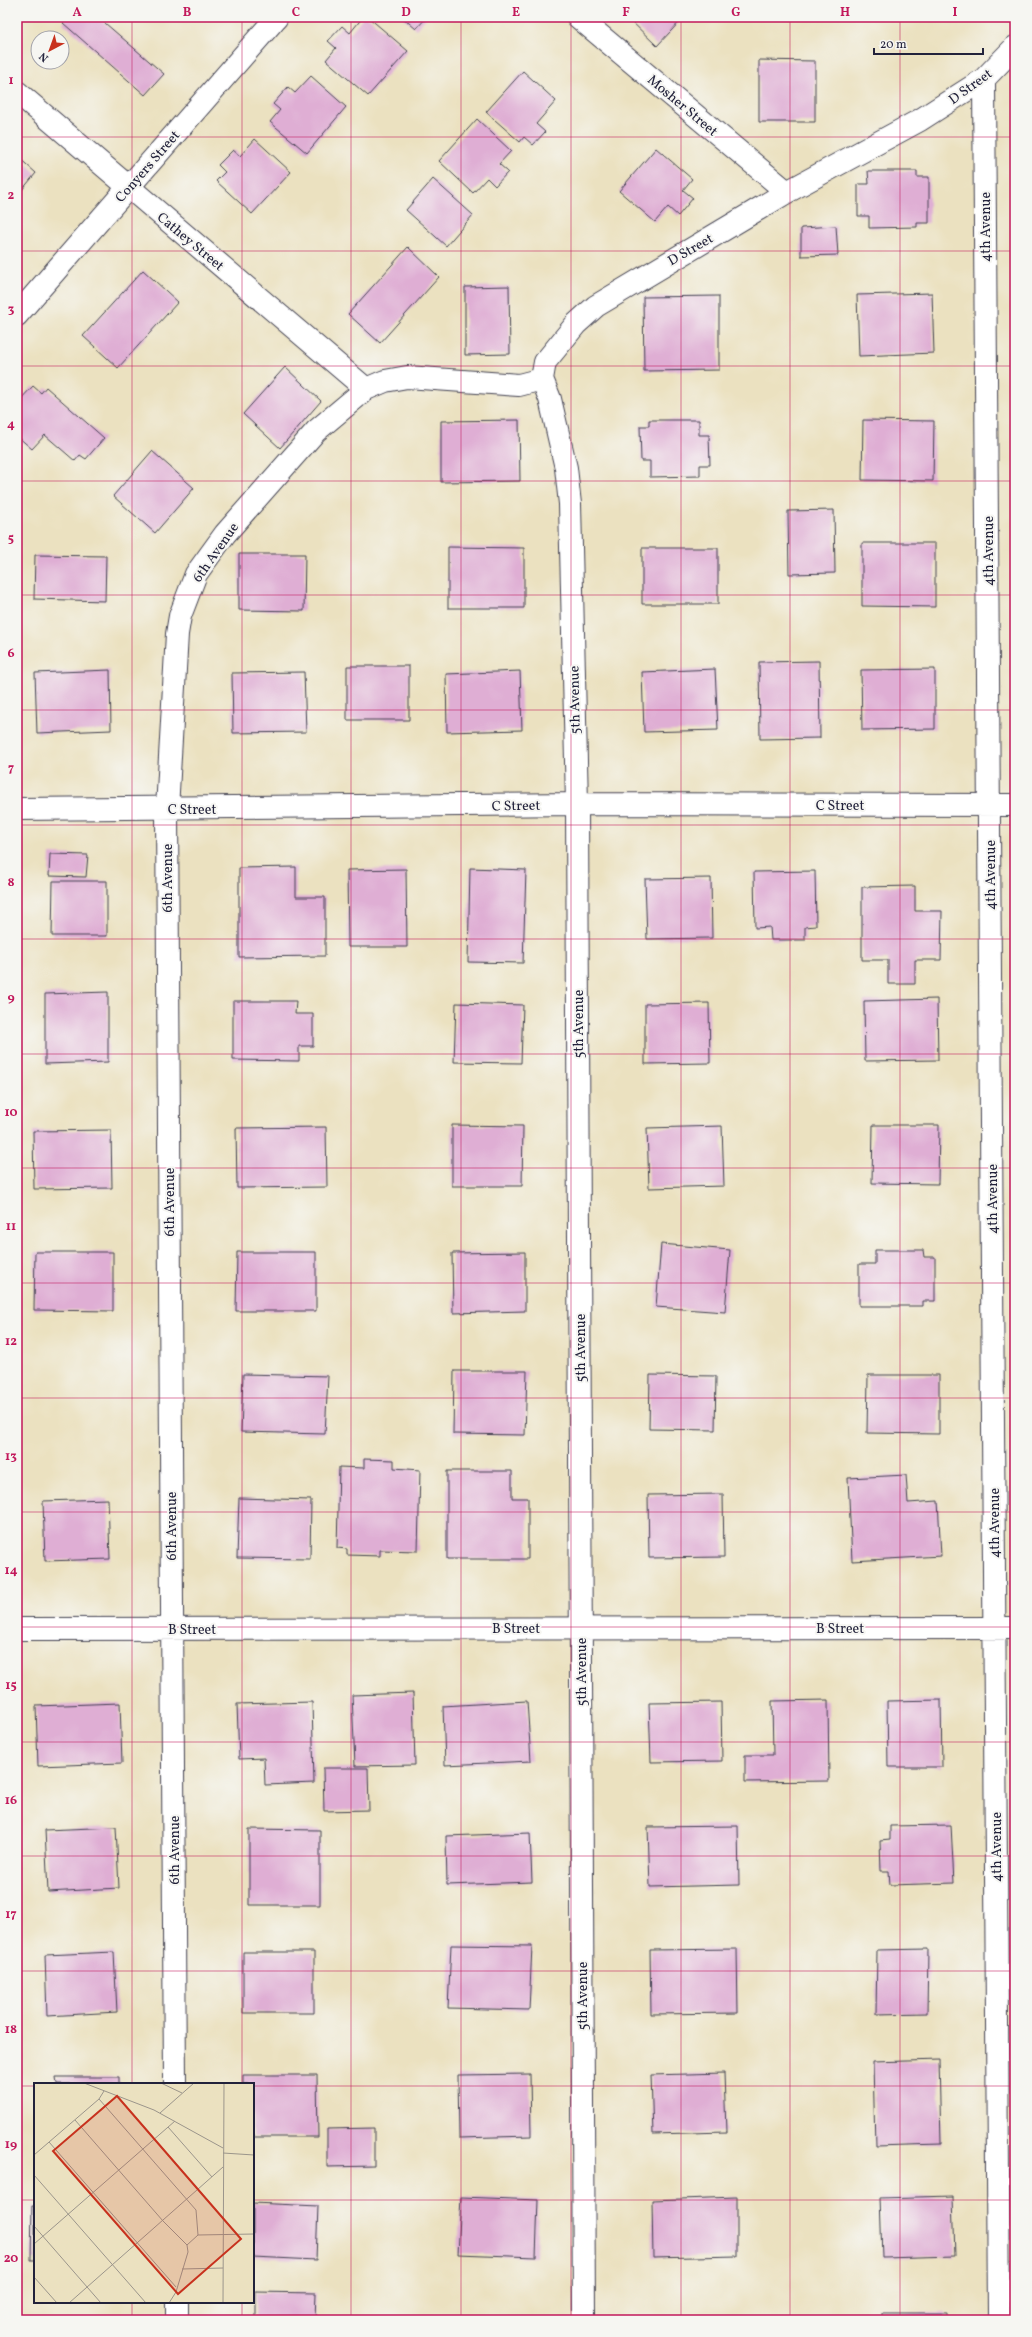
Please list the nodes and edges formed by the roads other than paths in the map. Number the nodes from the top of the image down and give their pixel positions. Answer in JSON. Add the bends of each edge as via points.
{"nodes":[{"id":1,"x":277,"y":17,"type":"edge"},
{"id":2,"x":578,"y":17,"type":"edge"},
{"id":3,"x":1015,"y":47,"type":"edge"},
{"id":4,"x":984,"y":79,"type":"junction"},
{"id":5,"x":17,"y":92,"type":"edge"},
{"id":6,"x":128,"y":188,"type":"junction"},
{"id":7,"x":787,"y":192,"type":"junction"},
{"id":8,"x":17,"y":314,"type":"edge"},
{"id":9,"x":542,"y":379,"type":"junction"},
{"id":10,"x":366,"y":389,"type":"junction"},
{"id":11,"x":577,"y":804,"type":"junction"},
{"id":12,"x":989,"y":805,"type":"junction"},
{"id":13,"x":1015,"y":805,"type":"edge"},
{"id":14,"x":17,"y":808,"type":"edge"},
{"id":15,"x":167,"y":809,"type":"junction"},
{"id":16,"x":581,"y":1628,"type":"junction"},
{"id":17,"x":1005,"y":1628,"type":"edge"},
{"id":18,"x":172,"y":1629,"type":"junction"},
{"id":19,"x":17,"y":1630,"type":"edge"},
{"id":20,"x":175,"y":2083,"type":"edge"},
{"id":21,"x":177,"y":2303,"type":"edge"},
{"id":22,"x":177,"y":2320,"type":"edge"},
{"id":23,"x":584,"y":2320,"type":"edge"},
{"id":24,"x":999,"y":2320,"type":"edge"}],
"edges":[{"from":1,"to":6,"type":"street","name":"Conyers Street"},
{"from":2,"to":7,"type":"street","name":"Mosher Street"},
{"from":3,"to":4,"type":"street","name":"D Street"},
{"from":4,"to":7,"type":"street","name":"D Street","via":[[920,120]]},
{"from":4,"to":12,"type":"street","name":"4th Avenue"},
{"from":5,"to":6,"type":"street","name":"Cathey Street"},
{"from":6,"to":8,"type":"street","name":"Conyers Street"},
{"from":6,"to":10,"type":"street","name":"Cathey Street"},
{"from":7,"to":9,"type":"street","name":"D Street","via":[[596,306],[576,324],[545,362]]},
{"from":9,"to":10,"type":"street","via":[[519,385],[406,377],[385,381]]},
{"from":9,"to":11,"type":"street","name":"5th Avenue","via":[[550,399],[566,468],[570,504]]},
{"from":10,"to":15,"type":"street","name":"6th Avenue","via":[[316,432],[225,534],[196,574],[180,616],[177,634]]},
{"from":11,"to":12,"type":"street","name":"C Street"},
{"from":11,"to":15,"type":"street","name":"C Street"},
{"from":11,"to":16,"type":"street","name":"5th Avenue"},
{"from":12,"to":13,"type":"street","name":"C Street"},
{"from":12,"to":17,"type":"street","name":"4th Avenue"},
{"from":14,"to":15,"type":"street","name":"C Street"},
{"from":15,"to":18,"type":"street","name":"6th Avenue"},
{"from":16,"to":17,"type":"street","name":"B Street"},
{"from":16,"to":18,"type":"street","name":"B Street"},
{"from":16,"to":23,"type":"street","name":"5th Avenue"},
{"from":17,"to":24,"type":"street","name":"4th Avenue"},
{"from":18,"to":19,"type":"street","name":"B Street"},
{"from":18,"to":20,"type":"street","name":"6th Avenue"},
{"from":21,"to":22,"type":"street"}]}
